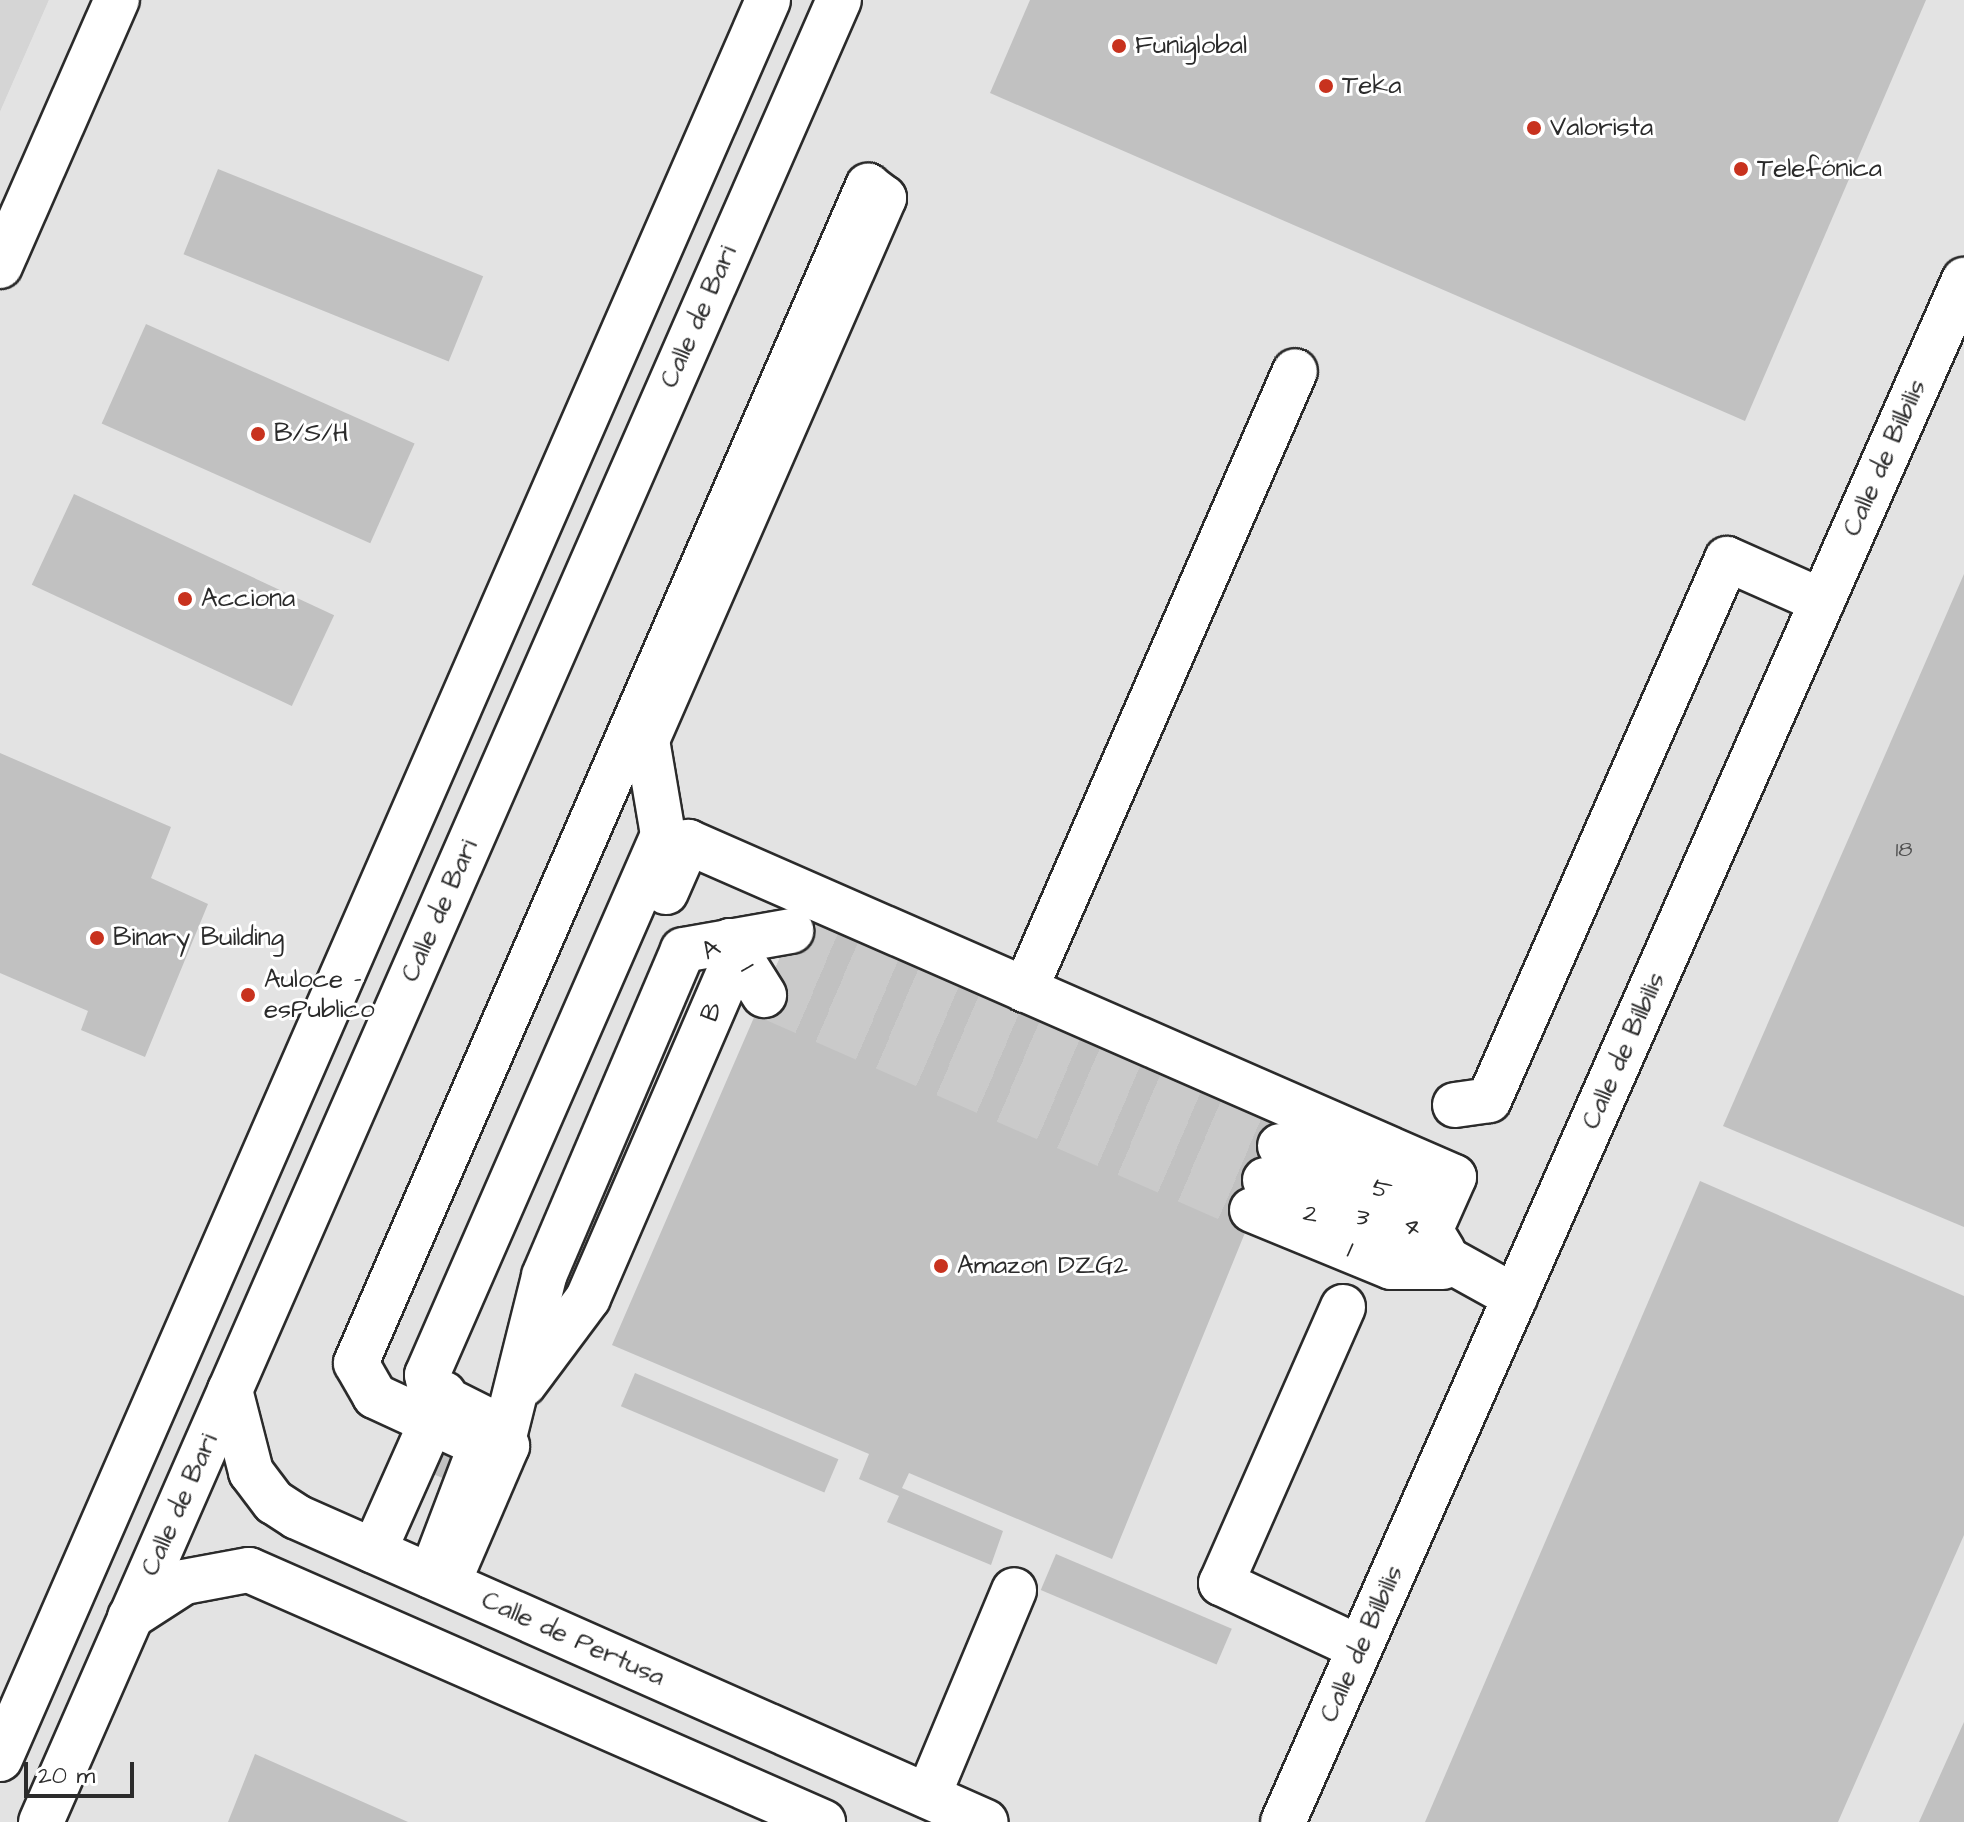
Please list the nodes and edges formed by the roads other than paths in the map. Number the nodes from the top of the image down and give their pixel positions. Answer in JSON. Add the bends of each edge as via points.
{"nodes":[{"id":1,"x":117,"y":0,"type":"edge"},
{"id":2,"x":768,"y":0,"type":"edge"},
{"id":3,"x":839,"y":0,"type":"edge"},
{"id":4,"x":0,"y":266,"type":"edge"},
{"id":5,"x":1964,"y":280,"type":"edge"},
{"id":6,"x":1305,"y":376,"type":"dead end"},
{"id":7,"x":1819,"y":608,"type":"junction"},
{"id":8,"x":730,"y":941,"type":"junction"},
{"id":9,"x":1034,"y":994,"type":"junction"},
{"id":10,"x":1455,"y":1105,"type":"dead end"},
{"id":11,"x":1266,"y":1179,"type":"joint"},
{"id":12,"x":1428,"y":1251,"type":"junction"},
{"id":13,"x":1515,"y":1297,"type":"junction"},
{"id":14,"x":1343,"y":1307,"type":"dead end"},
{"id":15,"x":230,"y":1390,"type":"junction"},
{"id":16,"x":429,"y":1410,"type":"junction"},
{"id":17,"x":498,"y":1428,"type":"junction"},
{"id":18,"x":365,"y":1547,"type":"junction"},
{"id":19,"x":439,"y":1580,"type":"junction"},
{"id":20,"x":1004,"y":1586,"type":"dead end"},
{"id":21,"x":130,"y":1617,"type":"junction"},
{"id":22,"x":1360,"y":1648,"type":"junction"},
{"id":23,"x":0,"y":1759,"type":"edge"},
{"id":24,"x":917,"y":1791,"type":"junction"},
{"id":25,"x":41,"y":1822,"type":"edge"},
{"id":26,"x":823,"y":1822,"type":"edge"},
{"id":27,"x":986,"y":1822,"type":"edge"},
{"id":28,"x":1283,"y":1822,"type":"edge"}],
"edges":[{"from":1,"to":4,"type":"street"},
{"from":2,"to":23,"type":"street"},
{"from":3,"to":15,"type":"street","name":"Calle de Bari"},
{"from":5,"to":7,"type":"street","name":"Calle de Bílbilis"},
{"from":6,"to":9,"type":"street"},
{"from":7,"to":10,"type":"street","via":[[1735,573],[1489,1100]]},
{"from":7,"to":13,"type":"street","name":"Calle de Bílbilis"},
{"from":8,"to":8,"type":"street","name":"1","via":[[777,963]]},
{"from":8,"to":17,"type":"street","name":"A","via":[[683,950],[544,1276]]},
{"from":9,"to":12,"type":"street","via":[[1454,1177]]},
{"from":9,"to":16,"type":"street","via":[[688,842]]},
{"from":11,"to":12,"type":"street","name":"1","via":[[1391,1267]]},
{"from":11,"to":12,"type":"street","name":"5","via":[[1415,1205]]},
{"from":12,"to":13,"type":"street"},
{"from":13,"to":22,"type":"street","name":"Calle de Bílbilis"},
{"from":14,"to":22,"type":"street","via":[[1221,1583]]},
{"from":15,"to":18,"type":"street","name":"Calle de Pertusa","via":[[251,1472],[274,1502]]},
{"from":15,"to":21,"type":"street","name":"Calle de Bari"},
{"from":16,"to":16,"type":"street","via":[[427,1375],[663,835],[647,740],[886,194],[868,186],[356,1363],[375,1396]]},
{"from":16,"to":17,"type":"street"},
{"from":16,"to":18,"type":"street"},
{"from":17,"to":19,"type":"street","via":[[503,1460]]},
{"from":18,"to":19,"type":"street","name":"Calle de Pertusa"},
{"from":19,"to":24,"type":"street","name":"Calle de Pertusa"},
{"from":20,"to":24,"type":"street"},
{"from":21,"to":25,"type":"street","name":"Calle de Bari"},
{"from":21,"to":26,"type":"street","via":[[184,1582],[249,1570]]},
{"from":22,"to":28,"type":"street","name":"Calle de Bílbilis"},
{"from":24,"to":27,"type":"street","name":"Calle de Pertusa"}]}
